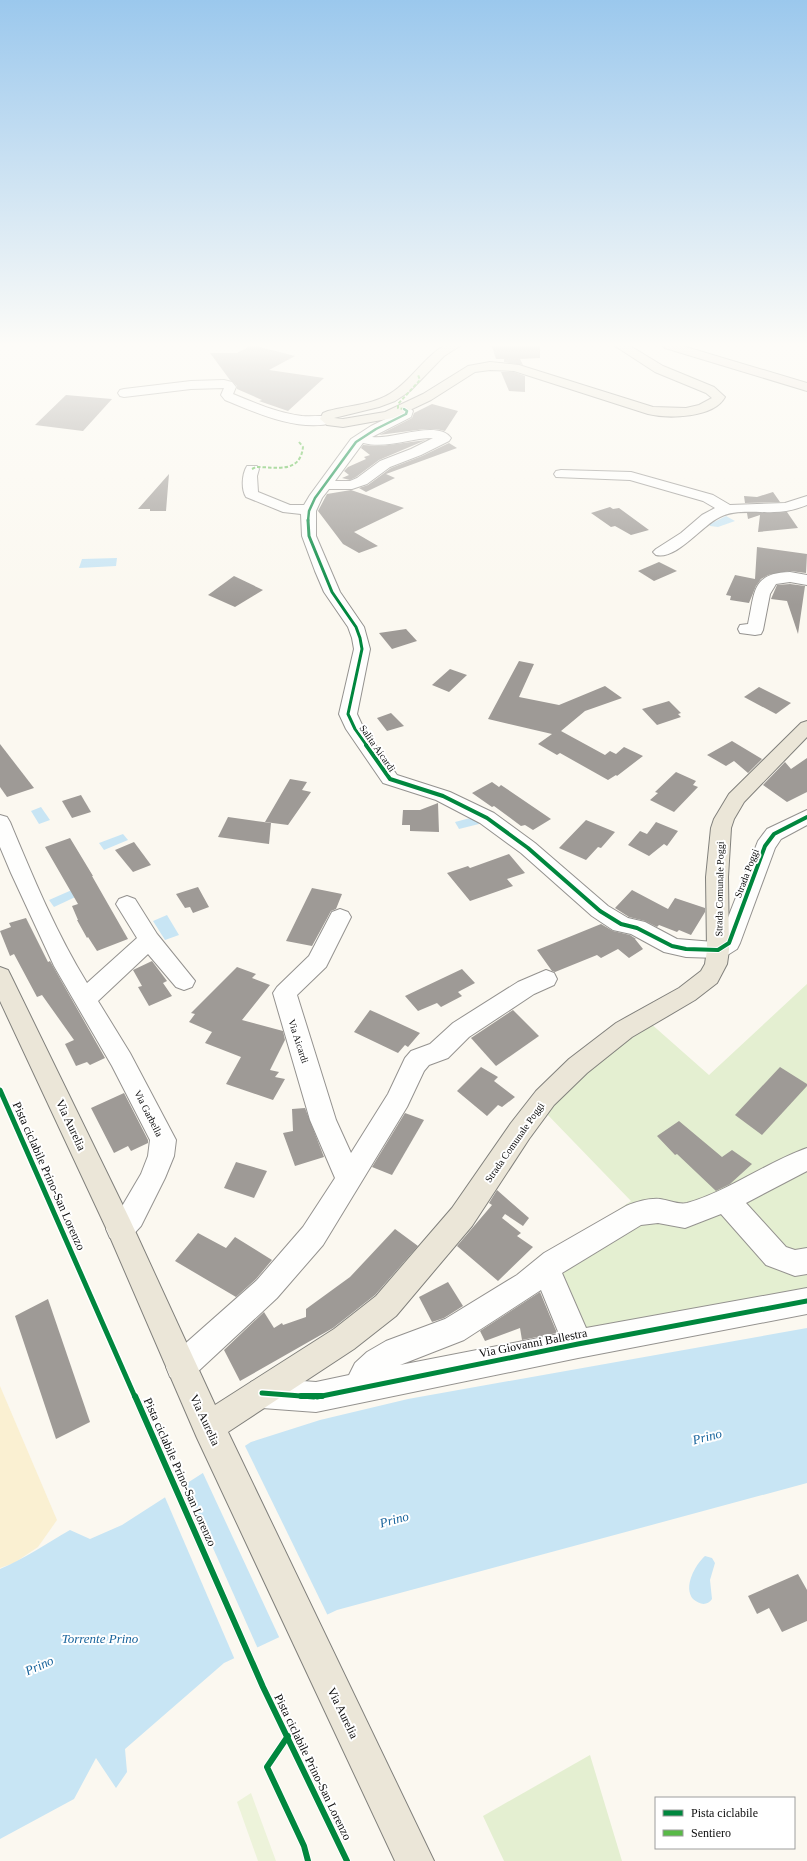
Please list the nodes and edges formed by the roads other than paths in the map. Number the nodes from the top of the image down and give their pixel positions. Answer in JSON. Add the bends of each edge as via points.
{"nodes":[{"id":1,"x":374,"y":431,"type":"edge"},
{"id":2,"x":424,"y":431,"type":"edge"},
{"id":3,"x":437,"y":431,"type":"edge"},
{"id":4,"x":361,"y":438,"type":"junction"},
{"id":5,"x":252,"y":469,"type":"dead end"},
{"id":6,"x":561,"y":474,"type":"dead end"},
{"id":7,"x":326,"y":485,"type":"junction"},
{"id":8,"x":807,"y":500,"type":"edge"},
{"id":9,"x":310,"y":510,"type":"junction"},
{"id":10,"x":728,"y":510,"type":"junction"},
{"id":11,"x":661,"y":552,"type":"dead end"},
{"id":12,"x":807,"y":580,"type":"edge"},
{"id":13,"x":746,"y":629,"type":"dead end"},
{"id":14,"x":807,"y":726,"type":"edge"},
{"id":15,"x":807,"y":817,"type":"edge"},
{"id":16,"x":0,"y":822,"type":"edge"},
{"id":17,"x":127,"y":904,"type":"dead end"},
{"id":18,"x":340,"y":917,"type":"dead end"},
{"id":19,"x":150,"y":940,"type":"junction"},
{"id":20,"x":718,"y":950,"type":"junction"},
{"id":21,"x":0,"y":976,"type":"edge"},
{"id":22,"x":546,"y":979,"type":"dead end"},
{"id":23,"x":184,"y":982,"type":"dead end"},
{"id":24,"x":86,"y":998,"type":"junction"},
{"id":25,"x":807,"y":1159,"type":"edge"},
{"id":26,"x":348,"y":1177,"type":"junction"},
{"id":27,"x":726,"y":1200,"type":"junction"},
{"id":28,"x":120,"y":1229,"type":"junction"},
{"id":29,"x":807,"y":1261,"type":"edge"},
{"id":30,"x":546,"y":1269,"type":"junction"},
{"id":31,"x":807,"y":1301,"type":"edge"},
{"id":32,"x":578,"y":1344,"type":"junction"},
{"id":33,"x":181,"y":1367,"type":"junction"},
{"id":34,"x":358,"y":1389,"type":"junction"},
{"id":35,"x":262,"y":1392,"type":"junction"},
{"id":36,"x":214,"y":1439,"type":"junction"},
{"id":37,"x":414,"y":1861,"type":"edge"}],
"edges":[{"from":1,"to":4,"type":"street","name":"Salita Aicardi"},
{"from":2,"to":4,"type":"street","via":[[379,442]]},
{"from":3,"to":7,"type":"street","via":[[444,438],[384,464],[362,481],[352,485]]},
{"from":4,"to":7,"type":"street","name":"Salita Aicardi"},
{"from":5,"to":9,"type":"street","via":[[251,494],[288,509]]},
{"from":6,"to":10,"type":"street","via":[[632,476],[708,498]]},
{"from":7,"to":9,"type":"street","name":"Salita Aicardi","via":[[315,498]]},
{"from":8,"to":10,"type":"street","via":[[793,506]]},
{"from":9,"to":20,"type":"street","name":"Salita Aicardi","via":[[309,536],[332,592],[356,627],[362,649],[348,714],[355,729],[387,776],[398,783],[443,796],[487,818],[528,848],[600,911],[621,924],[637,928],[672,946],[697,951]]},
{"from":10,"to":11,"type":"street","via":[[704,520],[689,535]]},
{"from":12,"to":13,"type":"street","via":[[783,576],[774,577],[766,583],[755,630]]},
{"from":14,"to":20,"type":"main road","name":"Strada Comunale Poggi","via":[[736,798],[724,819],[718,877]]},
{"from":15,"to":20,"type":"street","name":"Strada Poggi","via":[[774,834],[765,846],[729,943]]},
{"from":16,"to":24,"type":"street","name":"Via Garbella","via":[[65,966]]},
{"from":17,"to":19,"type":"street"},
{"from":18,"to":26,"type":"street","name":"Via Aicardi","via":[[318,961],[285,993],[323,1120]]},
{"from":19,"to":23,"type":"street"},
{"from":19,"to":24,"type":"street"},
{"from":20,"to":35,"type":"main road","name":"Strada Comunale Poggi","via":[[716,964],[709,977],[687,994],[624,1030],[578,1066],[545,1098],[462,1216],[386,1306],[344,1339]]},
{"from":21,"to":28,"type":"main road","name":"Via Aurelia"},
{"from":22,"to":26,"type":"street","via":[[526,988],[461,1030],[439,1051],[420,1058],[414,1065],[398,1100]]},
{"from":24,"to":28,"type":"street","name":"Via Garbella","via":[[164,1144],[152,1178],[131,1217]]},
{"from":25,"to":27,"type":"street"},
{"from":26,"to":33,"type":"street","via":[[313,1236],[291,1263],[267,1289]]},
{"from":27,"to":29,"type":"street","via":[[776,1256],[795,1263]]},
{"from":27,"to":30,"type":"street","via":[[685,1216],[658,1211],[636,1214]]},
{"from":28,"to":33,"type":"main road","name":"Via Aurelia"},
{"from":30,"to":32,"type":"street"},
{"from":30,"to":34,"type":"street","via":[[516,1292],[454,1330],[396,1351],[378,1362],[366,1373]]},
{"from":31,"to":32,"type":"street","name":"Via Giovanni Ballestra"},
{"from":32,"to":34,"type":"street","name":"Via Giovanni Ballestra"},
{"from":33,"to":36,"type":"main road","name":"Via Aurelia"},
{"from":34,"to":35,"type":"street","name":"Via Giovanni Ballestra","via":[[316,1397]]},
{"from":35,"to":36,"type":"main road","name":"Strada Comunale Poggi"},
{"from":36,"to":37,"type":"main road","name":"Via Aurelia"}]}
